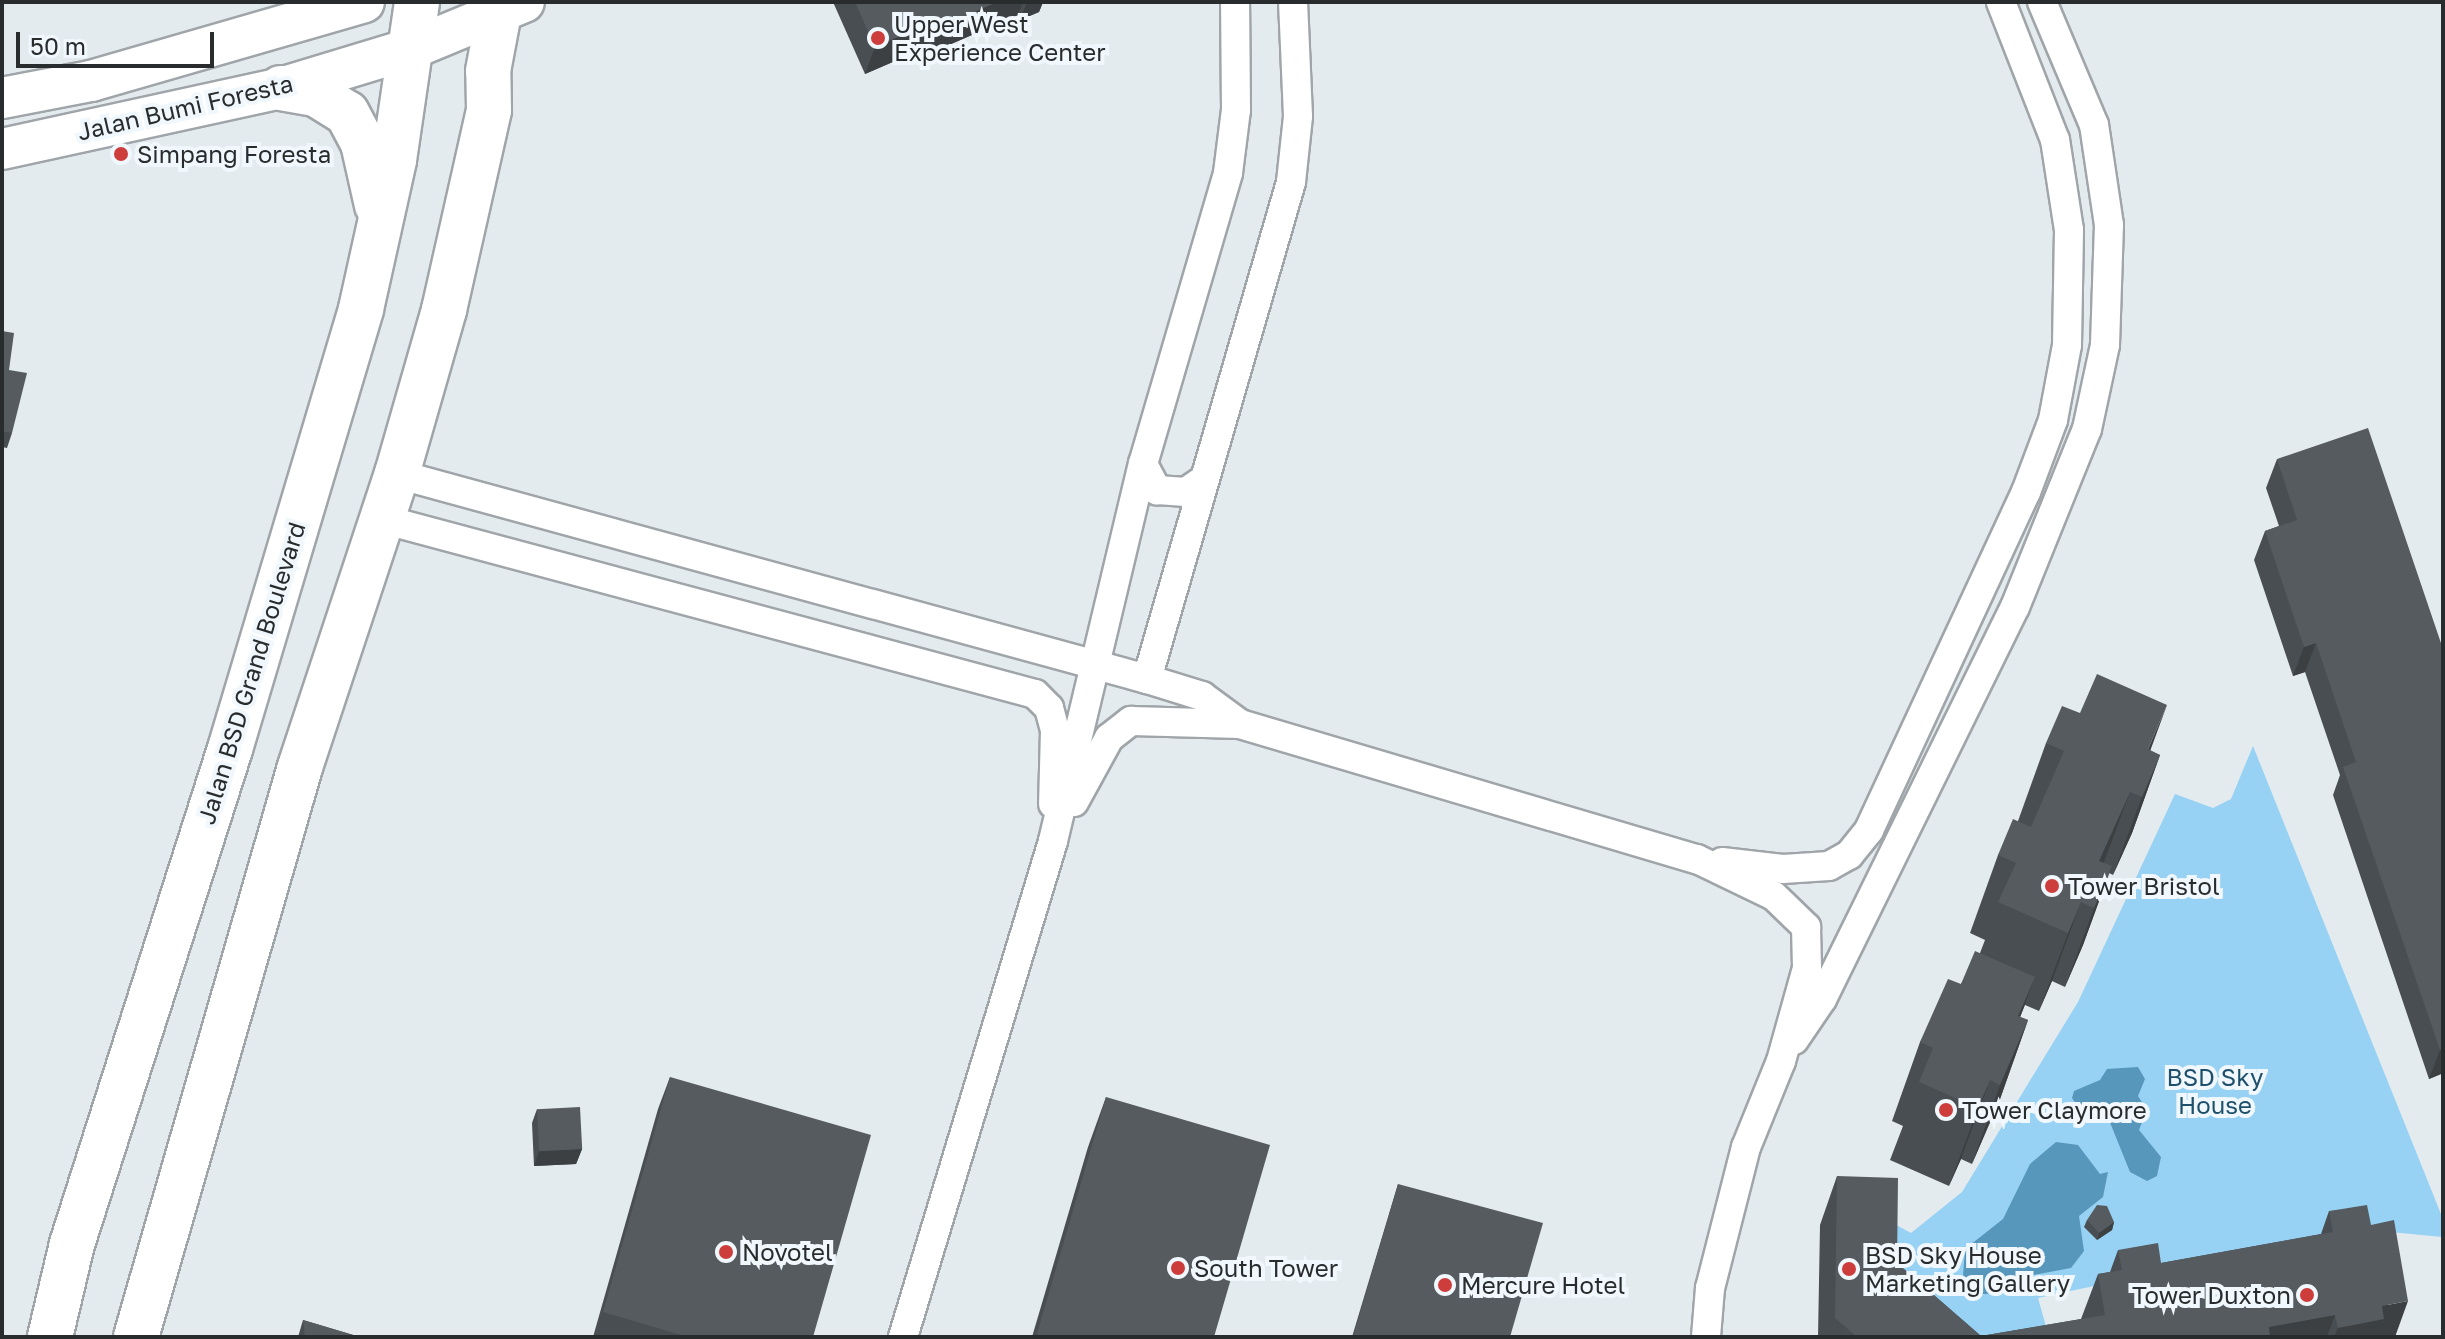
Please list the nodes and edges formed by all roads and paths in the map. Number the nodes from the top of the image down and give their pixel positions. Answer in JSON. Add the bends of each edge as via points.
{"nodes":[{"id":1,"x":364,"y":2,"type":"edge"},
{"id":2,"x":417,"y":2,"type":"edge"},
{"id":3,"x":1235,"y":2,"type":"edge"},
{"id":4,"x":1293,"y":2,"type":"edge"},
{"id":5,"x":2001,"y":2,"type":"edge"},
{"id":6,"x":2042,"y":2,"type":"edge"},
{"id":7,"x":508,"y":6,"type":"edge"},
{"id":8,"x":413,"y":48,"type":"junction"},
{"id":9,"x":281,"y":88,"type":"junction"},
{"id":10,"x":2,"y":98,"type":"edge"},
{"id":11,"x":2,"y":149,"type":"edge"},
{"id":12,"x":381,"y":227,"type":"junction"},
{"id":13,"x":1143,"y":464,"type":"junction"},
{"id":14,"x":397,"y":474,"type":"junction"},
{"id":15,"x":1202,"y":481,"type":"junction"},
{"id":16,"x":521,"y":506,"type":"junction"},
{"id":17,"x":382,"y":519,"type":"junction"},
{"id":18,"x":511,"y":549,"type":"junction"},
{"id":19,"x":1098,"y":668,"type":"junction"},
{"id":20,"x":1147,"y":679,"type":"junction"},
{"id":21,"x":1240,"y":724,"type":"junction"},
{"id":22,"x":1869,"y":830,"type":"junction"},
{"id":23,"x":1053,"y":841,"type":"junction"},
{"id":24,"x":1896,"y":842,"type":"junction"},
{"id":25,"x":1697,"y":859,"type":"junction"},
{"id":26,"x":1781,"y":1061,"type":"junction"},
{"id":27,"x":50,"y":1337,"type":"edge"},
{"id":28,"x":136,"y":1337,"type":"edge"},
{"id":29,"x":903,"y":1337,"type":"edge"},
{"id":30,"x":1706,"y":1337,"type":"edge"}],
"edges":[{"from":1,"to":10,"type":"main road","name":"Jalan Bumi Foresta","via":[[91,81]]},
{"from":2,"to":8,"type":"main road","name":"Jalan BSD Grand Boulevard"},
{"from":3,"to":13,"type":"street","via":[[1236,110],[1228,173]]},
{"from":4,"to":15,"type":"street","via":[[1298,116],[1291,182]]},
{"from":5,"to":22,"type":"street","via":[[2055,140],[2069,230],[2067,345],[2053,420],[2026,492]]},
{"from":6,"to":24,"type":"street","via":[[2094,125],[2109,225],[2105,345],[2087,429],[2058,509],[2015,607]]},
{"from":7,"to":8,"type":"main road","name":"Jalan Bumi Foresta"},
{"from":7,"to":14,"type":"main road","via":[[488,71],[489,110],[444,310]]},
{"from":8,"to":9,"type":"main road","name":"Jalan Bumi Foresta","via":[[336,67]]},
{"from":8,"to":12,"type":"main road","name":"Jalan BSD Grand Boulevard","via":[[400,92]]},
{"from":9,"to":11,"type":"main road","name":"Jalan Bumi Foresta"},
{"from":9,"to":12,"type":"main road","via":[[316,94],[347,113],[363,143]]},
{"from":12,"to":27,"type":"main road","name":"Jalan BSD Grand Boulevard","via":[[230,749],[72,1244]]},
{"from":13,"to":15,"type":"street","via":[[1157,490],[1186,492]]},
{"from":13,"to":19,"type":"street"},
{"from":14,"to":16,"type":"street"},
{"from":14,"to":17,"type":"main road"},
{"from":15,"to":20,"type":"street"},
{"from":16,"to":18,"type":"street","via":[[505,512],[500,521],[500,532]]},
{"from":16,"to":19,"type":"street","via":[[759,577]]},
{"from":17,"to":18,"type":"street"},
{"from":17,"to":28,"type":"main road","via":[[300,767]]},
{"from":18,"to":23,"type":"street","via":[[1035,694],[1049,708],[1055,730]]},
{"from":19,"to":20,"type":"street"},
{"from":19,"to":23,"type":"street"},
{"from":20,"to":21,"type":"street","via":[[1202,696]]},
{"from":21,"to":23,"type":"street","via":[[1131,721],[1109,738]]},
{"from":21,"to":25,"type":"street"},
{"from":22,"to":24,"type":"street"},
{"from":22,"to":25,"type":"street","via":[[1849,855],[1829,866],[1783,869]]},
{"from":23,"to":29,"type":"street"},
{"from":24,"to":26,"type":"street","via":[[1822,999]]},
{"from":25,"to":26,"type":"street","via":[[1774,896],[1806,927],[1807,968]]},
{"from":26,"to":30,"type":"street","via":[[1742,1161],[1710,1288]]}]}
